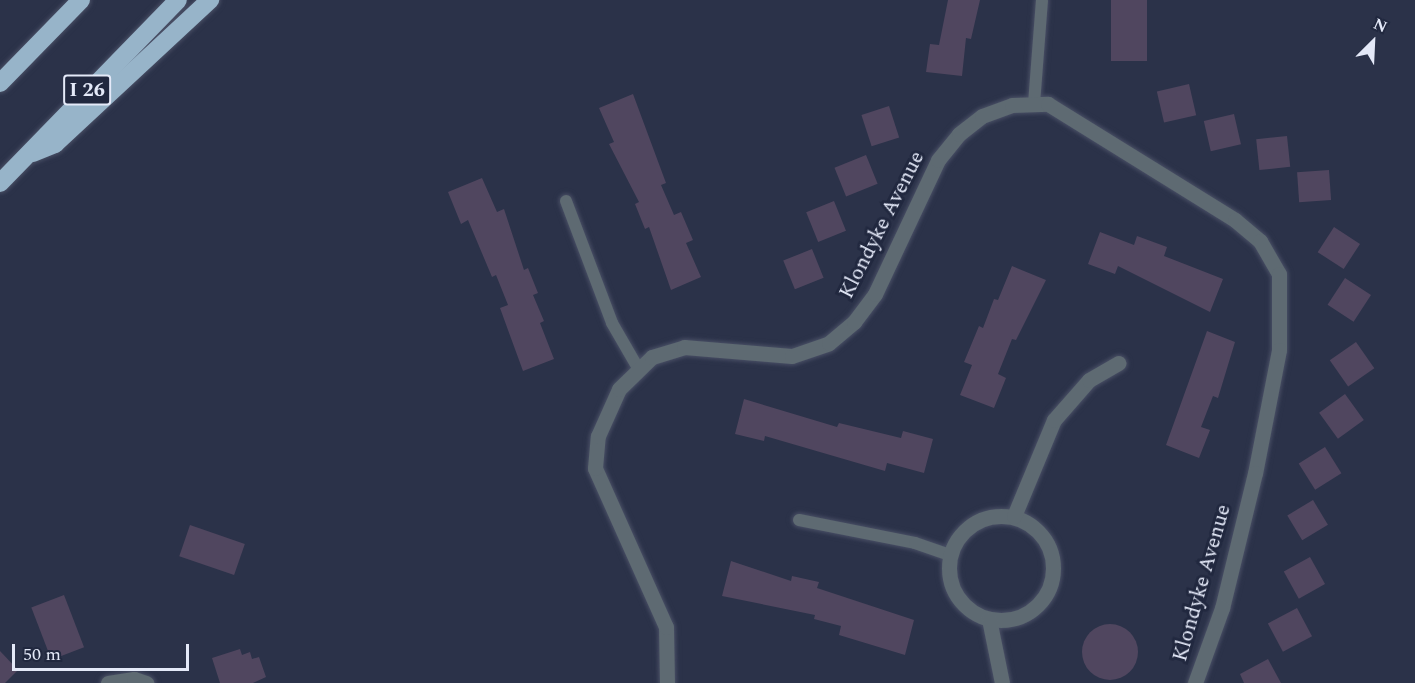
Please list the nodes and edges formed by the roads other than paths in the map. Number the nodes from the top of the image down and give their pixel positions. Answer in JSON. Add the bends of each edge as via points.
{"nodes":[{"id":1,"x":81,"y":0,"type":"edge"},
{"id":2,"x":178,"y":0,"type":"edge"},
{"id":3,"x":210,"y":0,"type":"edge"},
{"id":4,"x":1042,"y":0,"type":"edge"},
{"id":5,"x":0,"y":83,"type":"edge"},
{"id":6,"x":1034,"y":104,"type":"junction"},
{"id":7,"x":26,"y":156,"type":"junction"},
{"id":8,"x":0,"y":183,"type":"edge"},
{"id":9,"x":566,"y":201,"type":"dead end"},
{"id":10,"x":1119,"y":363,"type":"dead end"},
{"id":11,"x":638,"y":368,"type":"junction"},
{"id":12,"x":1014,"y":516,"type":"junction"},
{"id":13,"x":799,"y":520,"type":"dead end"},
{"id":14,"x":949,"y":555,"type":"junction"},
{"id":15,"x":989,"y":619,"type":"junction"},
{"id":16,"x":108,"y":683,"type":"edge"},
{"id":17,"x":146,"y":683,"type":"edge"},
{"id":18,"x":667,"y":683,"type":"edge"},
{"id":19,"x":1002,"y":683,"type":"edge"},
{"id":20,"x":1195,"y":683,"type":"edge"}],
"edges":[{"from":1,"to":5,"type":"highway"},
{"from":2,"to":7,"type":"highway","number":"I 26"},
{"from":3,"to":7,"type":"highway","via":[[55,144]]},
{"from":4,"to":6,"type":"lane"},
{"from":6,"to":11,"type":"street","name":"Klondyke Avenue","via":[[1012,105],[982,116],[959,134],[938,160],[875,294],[854,322],[829,343],[792,356],[684,347],[652,357]]},
{"from":6,"to":20,"type":"street","name":"Klondyke Avenue","via":[[1048,104],[1206,199],[1260,241],[1280,274],[1279,350],[1255,473],[1222,608]]},
{"from":7,"to":8,"type":"highway","number":"I 26"},
{"from":9,"to":11,"type":"lane","via":[[612,323]]},
{"from":10,"to":12,"type":"street","via":[[1089,380],[1054,420]]},
{"from":11,"to":18,"type":"street","name":"Klondyke Avenue","via":[[611,404],[598,436],[595,468],[666,627]]},
{"from":12,"to":14,"type":"street","via":[[993,515],[973,523],[958,536]]},
{"from":12,"to":15,"type":"street","via":[[1032,525],[1046,540],[1053,560],[1053,580],[1044,599],[1029,613],[1009,620]]},
{"from":13,"to":14,"type":"lane","via":[[915,543]]},
{"from":14,"to":15,"type":"street","via":[[949,576],[956,595],[970,610]]},
{"from":15,"to":19,"type":"street"},
{"from":16,"to":17,"type":"street","via":[[134,679]]}]}
